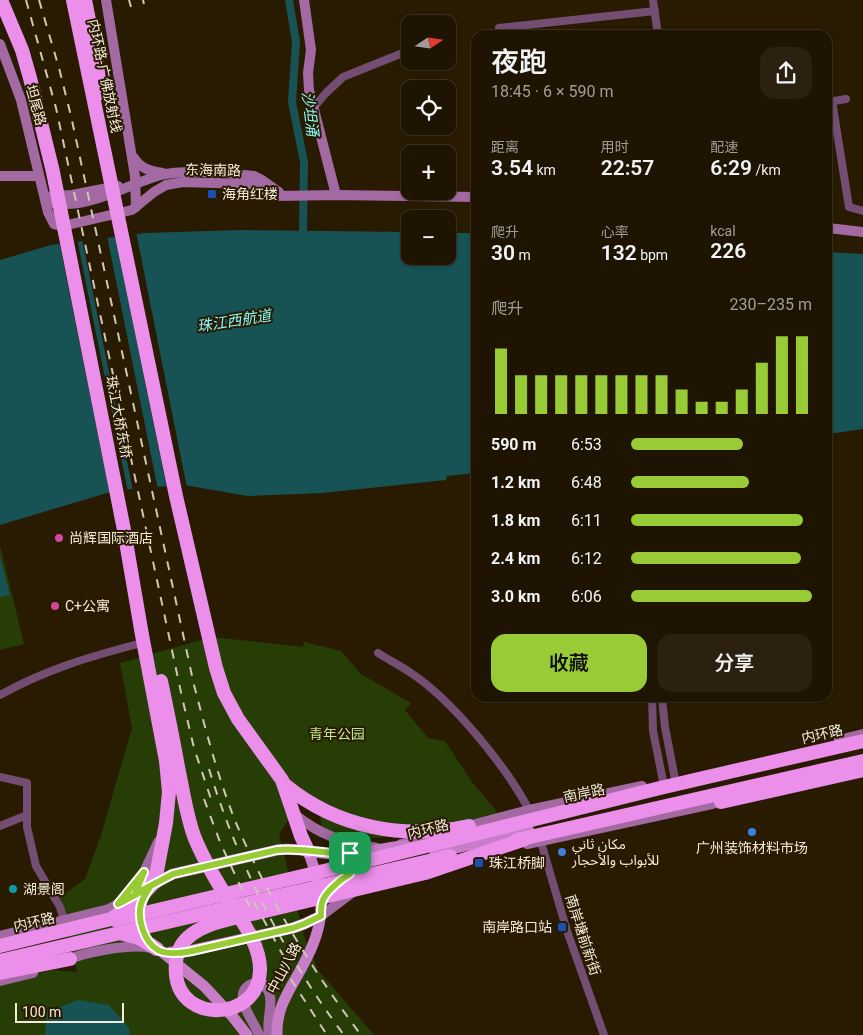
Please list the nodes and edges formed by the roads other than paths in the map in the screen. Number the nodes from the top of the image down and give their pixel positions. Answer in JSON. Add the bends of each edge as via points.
{"nodes":[{"id":1,"x":1,"y":0,"type":"edge"},
{"id":2,"x":73,"y":0,"type":"edge"},
{"id":3,"x":85,"y":0,"type":"edge"},
{"id":4,"x":106,"y":0,"type":"edge"},
{"id":5,"x":304,"y":0,"type":"edge"},
{"id":6,"x":653,"y":0,"type":"edge"},
{"id":7,"x":655,"y":11,"type":"junction"},
{"id":8,"x":0,"y":13,"type":"edge"},
{"id":9,"x":499,"y":28,"type":"dead end"},
{"id":10,"x":657,"y":30,"type":"edge"},
{"id":11,"x":0,"y":44,"type":"edge"},
{"id":12,"x":22,"y":50,"type":"junction"},
{"id":13,"x":401,"y":54,"type":"edge"},
{"id":14,"x":846,"y":99,"type":"dead end"},
{"id":15,"x":832,"y":101,"type":"edge"},
{"id":16,"x":314,"y":107,"type":"junction"},
{"id":17,"x":832,"y":112,"type":"edge"},
{"id":18,"x":132,"y":154,"type":"junction"},
{"id":19,"x":106,"y":158,"type":"junction"},
{"id":20,"x":170,"y":173,"type":"junction"},
{"id":21,"x":0,"y":176,"type":"edge"},
{"id":22,"x":39,"y":176,"type":"junction"},
{"id":23,"x":136,"y":183,"type":"junction"},
{"id":24,"x":44,"y":195,"type":"junction"},
{"id":25,"x":336,"y":195,"type":"junction"},
{"id":26,"x":291,"y":197,"type":"junction"},
{"id":27,"x":471,"y":197,"type":"edge"},
{"id":28,"x":136,"y":207,"type":"junction"},
{"id":29,"x":863,"y":211,"type":"edge"},
{"id":30,"x":832,"y":228,"type":"edge"},
{"id":31,"x":863,"y":232,"type":"edge"},
{"id":32,"x":176,"y":496,"type":"junction"},
{"id":33,"x":125,"y":535,"type":"junction"},
{"id":34,"x":138,"y":644,"type":"dead end"},
{"id":35,"x":378,"y":653,"type":"dead end"},
{"id":36,"x":0,"y":695,"type":"edge"},
{"id":37,"x":652,"y":702,"type":"edge"},
{"id":38,"x":662,"y":702,"type":"edge"},
{"id":39,"x":863,"y":734,"type":"edge"},
{"id":40,"x":863,"y":741,"type":"edge"},
{"id":41,"x":863,"y":746,"type":"edge"},
{"id":42,"x":863,"y":754,"type":"edge"},
{"id":43,"x":863,"y":762,"type":"edge"},
{"id":44,"x":863,"y":770,"type":"edge"},
{"id":45,"x":0,"y":777,"type":"edge"},
{"id":46,"x":675,"y":779,"type":"junction"},
{"id":47,"x":662,"y":785,"type":"junction"},
{"id":48,"x":730,"y":785,"type":"junction"},
{"id":49,"x":712,"y":804,"type":"junction"},
{"id":50,"x":529,"y":810,"type":"junction"},
{"id":51,"x":294,"y":814,"type":"junction"},
{"id":52,"x":28,"y":815,"type":"junction"},
{"id":53,"x":166,"y":823,"type":"junction"},
{"id":54,"x":0,"y":826,"type":"edge"},
{"id":55,"x":521,"y":836,"type":"junction"},
{"id":56,"x":480,"y":842,"type":"junction"},
{"id":57,"x":541,"y":842,"type":"junction"},
{"id":58,"x":382,"y":849,"type":"junction"},
{"id":59,"x":504,"y":849,"type":"junction"},
{"id":60,"x":308,"y":851,"type":"junction"},
{"id":61,"x":350,"y":853,"type":"junction"},
{"id":62,"x":144,"y":872,"type":"junction"},
{"id":63,"x":350,"y":874,"type":"junction"},
{"id":64,"x":150,"y":887,"type":"junction"},
{"id":65,"x":135,"y":894,"type":"junction"},
{"id":66,"x":322,"y":901,"type":"junction"},
{"id":67,"x":115,"y":911,"type":"junction"},
{"id":68,"x":321,"y":916,"type":"junction"},
{"id":69,"x":64,"y":920,"type":"junction"},
{"id":70,"x":0,"y":936,"type":"edge"},
{"id":71,"x":115,"y":941,"type":"junction"},
{"id":72,"x":0,"y":947,"type":"edge"},
{"id":73,"x":157,"y":949,"type":"junction"},
{"id":74,"x":70,"y":959,"type":"joint"},
{"id":75,"x":0,"y":970,"type":"edge"},
{"id":76,"x":247,"y":1035,"type":"edge"},
{"id":77,"x":259,"y":1035,"type":"edge"},
{"id":78,"x":269,"y":1035,"type":"edge"},
{"id":79,"x":277,"y":1035,"type":"edge"},
{"id":80,"x":604,"y":1035,"type":"edge"}],
"edges":[{"from":1,"to":12,"type":"highway"},
{"from":2,"to":19,"type":"highway","name":"内环路-广佛放射线"},
{"from":3,"to":19,"type":"highway","via":[[100,83]]},
{"from":4,"to":18,"type":"street"},
{"from":5,"to":16,"type":"street","via":[[312,50],[308,82]]},
{"from":6,"to":7,"type":"street"},
{"from":7,"to":9,"type":"street"},
{"from":7,"to":10,"type":"street"},
{"from":8,"to":12,"type":"highway"},
{"from":11,"to":22,"type":"street","name":"坦尾路","via":[[21,100]]},
{"from":12,"to":33,"type":"highway","name":"珠江大桥东桥","via":[[54,172]]},
{"from":13,"to":16,"type":"street","via":[[343,77]]},
{"from":14,"to":15,"type":"street"},
{"from":16,"to":25,"type":"street"},
{"from":17,"to":29,"type":"street","via":[[849,206]]},
{"from":18,"to":20,"type":"street","via":[[139,166],[149,171]]},
{"from":18,"to":23,"type":"street"},
{"from":19,"to":32,"type":"highway"},
{"from":20,"to":23,"type":"street","name":"东海南路"},
{"from":20,"to":26,"type":"street","name":"东海南路","via":[[254,176]]},
{"from":21,"to":22,"type":"street"},
{"from":22,"to":24,"type":"street","name":"东海南路"},
{"from":23,"to":24,"type":"street","name":"东海南路","via":[[65,196]]},
{"from":23,"to":28,"type":"street"},
{"from":24,"to":28,"type":"street","name":"东海南路","via":[[50,218],[58,226]]},
{"from":25,"to":26,"type":"street","name":"东海南路"},
{"from":25,"to":27,"type":"street","name":"东海南路"},
{"from":26,"to":28,"type":"street","name":"东海南路","via":[[276,196],[247,184],[183,182],[166,185]]},
{"from":30,"to":31,"type":"street"},
{"from":32,"to":47,"type":"highway","via":[[202,650],[220,705],[250,753],[306,800],[361,825],[428,833]]},
{"from":32,"to":51,"type":"highway","via":[[206,630],[224,693],[238,719],[282,780]]},
{"from":33,"to":53,"type":"highway","name":"珠江大桥东桥","via":[[166,761],[169,792]]},
{"from":33,"to":55,"type":"highway","via":[[153,642],[191,827],[204,860],[229,902],[234,910],[239,918],[252,940],[259,959],[258,982],[244,1002],[230,1009],[214,1010],[193,1003],[179,986],[175,964],[181,945],[203,928],[238,917],[245,916],[425,873]]},
{"from":34,"to":36,"type":"street","via":[[63,666]]},
{"from":35,"to":50,"type":"street","via":[[412,673],[468,726],[514,783]]},
{"from":37,"to":47,"type":"street","via":[[653,731]]},
{"from":38,"to":46,"type":"street"},
{"from":39,"to":46,"type":"street"},
{"from":40,"to":47,"type":"highway","name":"内环路"},
{"from":41,"to":58,"type":"main road","name":"南岸路","via":[[452,838]]},
{"from":42,"to":48,"type":"main road","name":"南岸路"},
{"from":43,"to":49,"type":"street","via":[[734,795]]},
{"from":43,"to":55,"type":"highway"},
{"from":44,"to":49,"type":"highway"},
{"from":45,"to":52,"type":"street","via":[[27,783]]},
{"from":46,"to":47,"type":"street"},
{"from":47,"to":50,"type":"street"},
{"from":47,"to":72,"type":"highway","name":"内环路","via":[[345,866]]},
{"from":48,"to":49,"type":"street"},
{"from":48,"to":55,"type":"main road","name":"南岸路"},
{"from":49,"to":57,"type":"street"},
{"from":50,"to":58,"type":"street"},
{"from":51,"to":58,"type":"street","via":[[332,838]]},
{"from":51,"to":60,"type":"highway"},
{"from":52,"to":54,"type":"street"},
{"from":52,"to":69,"type":"street","via":[[27,827],[36,866]]},
{"from":53,"to":62,"type":"street"},
{"from":53,"to":64,"type":"highway","name":"珠江大桥东桥","via":[[160,862]]},
{"from":55,"to":56,"type":"main road","name":"南岸路"},
{"from":55,"to":57,"type":"street"},
{"from":55,"to":75,"type":"highway"},
{"from":56,"to":59,"type":"street"},
{"from":56,"to":63,"type":"main road","name":"南岸路"},
{"from":57,"to":59,"type":"street"},
{"from":57,"to":80,"type":"street","name":"南岸塘前新街"},
{"from":58,"to":61,"type":"main road","name":"南岸路"},
{"from":59,"to":68,"type":"street","via":[[373,882],[353,892]]},
{"from":60,"to":61,"type":"main road","name":"南岸路"},
{"from":60,"to":64,"type":"main road","name":"南岸路","via":[[285,849],[266,852],[173,874]]},
{"from":60,"to":66,"type":"main road","name":"中山八路","via":[[318,877]]},
{"from":61,"to":63,"type":"street","via":[[346,863]]},
{"from":62,"to":65,"type":"street"},
{"from":62,"to":67,"type":"street"},
{"from":63,"to":66,"type":"main road","name":"南岸路","via":[[342,878]]},
{"from":64,"to":65,"type":"street"},
{"from":64,"to":67,"type":"highway"},
{"from":64,"to":73,"type":"main road","via":[[142,902],[140,916],[147,938]]},
{"from":65,"to":67,"type":"street"},
{"from":66,"to":68,"type":"main road","name":"中山八路"},
{"from":67,"to":69,"type":"street"},
{"from":67,"to":71,"type":"street"},
{"from":67,"to":72,"type":"highway"},
{"from":68,"to":73,"type":"main road","via":[[293,928],[192,951]]},
{"from":68,"to":79,"type":"main road","name":"中山八路","via":[[316,938],[281,1005]]},
{"from":69,"to":70,"type":"street"},
{"from":71,"to":73,"type":"highway","via":[[124,934]]},
{"from":71,"to":74,"type":"street"},
{"from":71,"to":75,"type":"highway"},
{"from":73,"to":76,"type":"main road","via":[[204,986]]},
{"from":74,"to":75,"type":"highway"},
{"from":77,"to":78,"type":"street","via":[[242,997],[245,989],[255,983],[263,984],[271,999]]}]}
